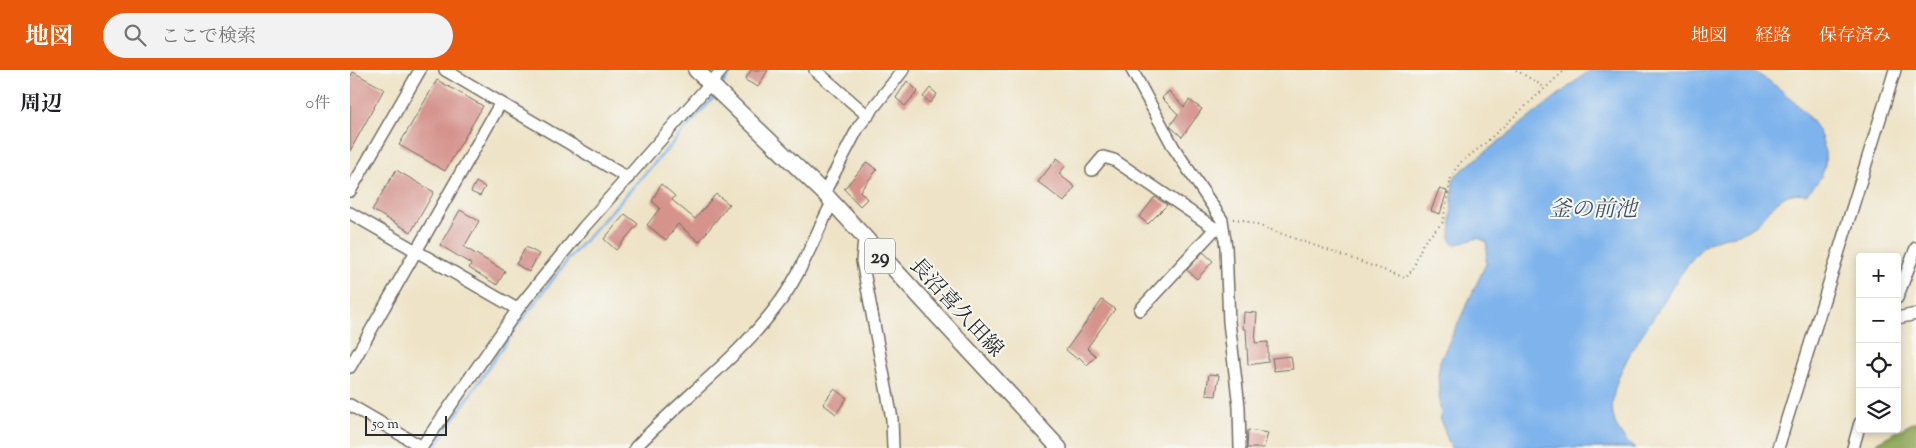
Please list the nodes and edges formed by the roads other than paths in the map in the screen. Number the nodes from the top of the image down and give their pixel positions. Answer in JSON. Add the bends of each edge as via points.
{"nodes":[{"id":1,"x":420,"y":70,"type":"edge"},
{"id":2,"x":444,"y":70,"type":"edge"},
{"id":3,"x":696,"y":70,"type":"edge"},
{"id":4,"x":722,"y":70,"type":"edge"},
{"id":5,"x":814,"y":70,"type":"edge"},
{"id":6,"x":903,"y":70,"type":"edge"},
{"id":7,"x":1132,"y":70,"type":"edge"},
{"id":8,"x":1896,"y":70,"type":"edge"},
{"id":9,"x":711,"y":84,"type":"junction"},
{"id":10,"x":500,"y":104,"type":"junction"},
{"id":11,"x":868,"y":116,"type":"junction"},
{"id":12,"x":1092,"y":170,"type":"dead end"},
{"id":13,"x":628,"y":178,"type":"junction"},
{"id":14,"x":350,"y":192,"type":"edge"},
{"id":15,"x":828,"y":198,"type":"junction"},
{"id":16,"x":350,"y":213,"type":"edge"},
{"id":17,"x":1220,"y":225,"type":"junction"},
{"id":18,"x":864,"y":239,"type":"junction"},
{"id":19,"x":1916,"y":248,"type":"edge"},
{"id":20,"x":416,"y":252,"type":"junction"},
{"id":21,"x":1901,"y":287,"type":"edge"},
{"id":22,"x":517,"y":310,"type":"junction"},
{"id":23,"x":1140,"y":310,"type":"dead end"},
{"id":24,"x":1916,"y":314,"type":"edge"},
{"id":25,"x":1901,"y":317,"type":"edge"},
{"id":26,"x":350,"y":367,"type":"edge"},
{"id":27,"x":350,"y":405,"type":"edge"},
{"id":28,"x":1857,"y":433,"type":"edge"},
{"id":29,"x":421,"y":448,"type":"edge"},
{"id":30,"x":635,"y":448,"type":"edge"},
{"id":31,"x":893,"y":448,"type":"edge"},
{"id":32,"x":1059,"y":448,"type":"edge"},
{"id":33,"x":1240,"y":448,"type":"edge"},
{"id":34,"x":1778,"y":448,"type":"edge"},
{"id":35,"x":1853,"y":448,"type":"edge"}],
"edges":[{"from":1,"to":14,"type":"street"},
{"from":2,"to":10,"type":"street"},
{"from":3,"to":9,"type":"main road","name":"長沼喜久田線","number":"29"},
{"from":4,"to":9,"type":"street"},
{"from":5,"to":11,"type":"street"},
{"from":6,"to":11,"type":"street"},
{"from":7,"to":17,"type":"street"},
{"from":8,"to":34,"type":"street"},
{"from":9,"to":13,"type":"street"},
{"from":9,"to":15,"type":"main road","name":"長沼喜久田線","number":"29"},
{"from":10,"to":13,"type":"street"},
{"from":10,"to":20,"type":"street"},
{"from":11,"to":15,"type":"street","via":[[854,133]]},
{"from":12,"to":17,"type":"street","via":[[1100,158],[1112,159]]},
{"from":13,"to":22,"type":"street"},
{"from":15,"to":18,"type":"main road","name":"長沼喜久田線","number":"29"},
{"from":15,"to":30,"type":"street","via":[[794,279],[775,308],[742,345]]},
{"from":16,"to":20,"type":"street"},
{"from":17,"to":23,"type":"street"},
{"from":17,"to":33,"type":"street","via":[[1239,407]]},
{"from":18,"to":31,"type":"street","via":[[862,261],[891,410]]},
{"from":18,"to":32,"type":"main road","name":"長沼喜久田線","number":"29"},
{"from":19,"to":21,"type":"street"},
{"from":20,"to":22,"type":"street"},
{"from":20,"to":26,"type":"street"},
{"from":22,"to":29,"type":"street"},
{"from":24,"to":25,"type":"street"},
{"from":27,"to":29,"type":"street"},
{"from":28,"to":35,"type":"street"}]}
